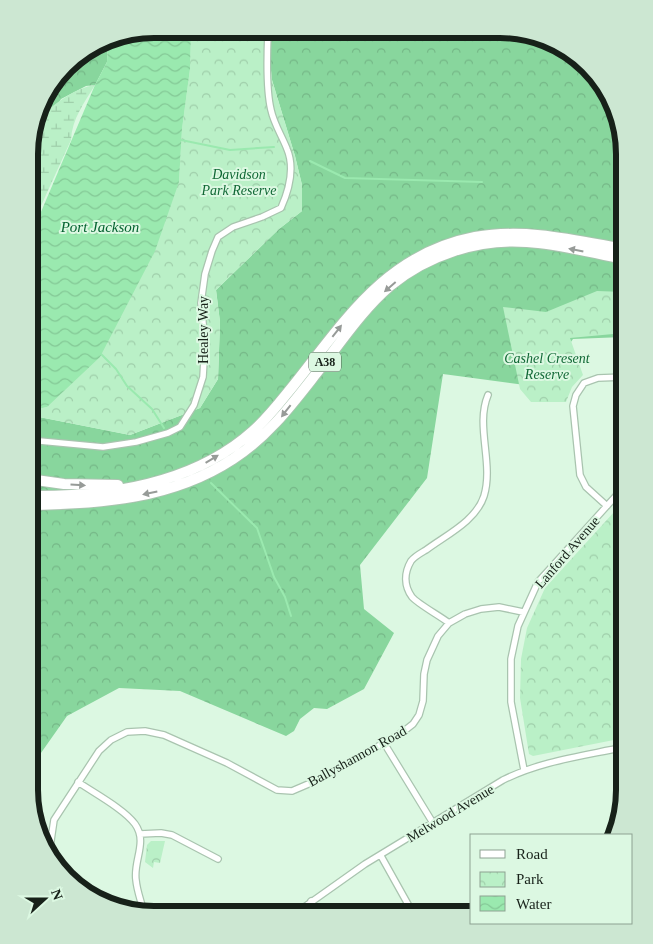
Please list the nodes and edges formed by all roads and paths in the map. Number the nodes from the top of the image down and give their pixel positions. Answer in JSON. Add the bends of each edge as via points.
{"nodes":[{"id":1,"x":268,"y":38,"type":"edge"},
{"id":2,"x":616,"y":248,"type":"edge"},
{"id":3,"x":616,"y":258,"type":"edge"},
{"id":4,"x":616,"y":377,"type":"edge"},
{"id":5,"x":488,"y":394,"type":"dead end"},
{"id":6,"x":38,"y":441,"type":"edge"},
{"id":7,"x":38,"y":480,"type":"edge"},
{"id":8,"x":144,"y":485,"type":"junction"},
{"id":9,"x":38,"y":496,"type":"edge"},
{"id":10,"x":615,"y":496,"type":"edge"},
{"id":11,"x":38,"y":504,"type":"edge"},
{"id":12,"x":607,"y":506,"type":"junction"},
{"id":13,"x":523,"y":612,"type":"junction"},
{"id":14,"x":449,"y":623,"type":"junction"},
{"id":15,"x":384,"y":743,"type":"junction"},
{"id":16,"x":615,"y":749,"type":"edge"},
{"id":17,"x":524,"y":770,"type":"junction"},
{"id":18,"x":78,"y":782,"type":"junction"},
{"id":19,"x":433,"y":823,"type":"junction"},
{"id":20,"x":140,"y":834,"type":"junction"},
{"id":21,"x":50,"y":844,"type":"edge"},
{"id":22,"x":380,"y":856,"type":"junction"},
{"id":23,"x":218,"y":859,"type":"dead end"},
{"id":24,"x":311,"y":901,"type":"junction"},
{"id":25,"x":142,"y":906,"type":"edge"},
{"id":26,"x":305,"y":906,"type":"edge"},
{"id":27,"x":314,"y":906,"type":"edge"},
{"id":28,"x":409,"y":906,"type":"edge"}],
"edges":[{"from":1,"to":6,"type":"street","name":"Healey Way","via":[[270,109],[288,151],[291,169],[288,191],[281,208],[233,227],[218,237],[205,274],[201,303],[205,343],[203,378],[194,406],[180,427],[136,442],[103,447]]},
{"from":8,"to":2,"type":"highway","number":"A38","one_way":true,"via":[[204,464],[252,432],[369,293],[395,271],[428,252],[473,238],[518,233],[542,234]]},
{"from":3,"to":11,"type":"highway","number":"A38","one_way":true,"via":[[509,241],[450,252],[406,274],[389,287],[346,335],[279,420],[217,469],[187,483],[112,501]]},
{"from":4,"to":12,"type":"street","via":[[584,383],[573,406],[580,475],[586,487]]},
{"from":5,"to":14,"type":"street","via":[[483,406],[487,480],[477,510],[467,521],[412,560],[406,571],[406,587],[414,598]]},
{"from":7,"to":8,"type":"highway","one_way":true,"via":[[94,486]]},
{"from":8,"to":9,"type":"highway","number":"A38","via":[[111,492]]},
{"from":10,"to":12,"type":"street","name":"Lanford Avenue"},
{"from":12,"to":13,"type":"street","name":"Lanford Avenue","via":[[538,582]]},
{"from":13,"to":14,"type":"street","name":"Ballyshannon Road","via":[[499,607],[481,609]]},
{"from":13,"to":17,"type":"street","name":"Lanford Avenue","via":[[511,659],[511,702]]},
{"from":14,"to":15,"type":"street","name":"Ballyshannon Road","via":[[426,660],[419,715],[413,724]]},
{"from":15,"to":18,"type":"street","name":"Ballyshannon Road","via":[[292,791],[276,790],[227,763],[164,735],[127,732],[99,751]]},
{"from":15,"to":19,"type":"street"},
{"from":16,"to":17,"type":"street","name":"Melwood Avenue"},
{"from":17,"to":19,"type":"street","name":"Melwood Avenue"},
{"from":18,"to":20,"type":"street","via":[[128,816]]},
{"from":18,"to":21,"type":"street","name":"Ballyshannon Road","via":[[54,820]]},
{"from":19,"to":22,"type":"street","name":"Melwood Avenue"},
{"from":20,"to":23,"type":"street","via":[[172,835]]},
{"from":20,"to":25,"type":"street","via":[[136,878]]},
{"from":22,"to":24,"type":"street","name":"Melwood Avenue"},
{"from":22,"to":28,"type":"street"},
{"from":24,"to":26,"type":"street","name":"Melwood Avenue"},
{"from":24,"to":27,"type":"street"}]}
